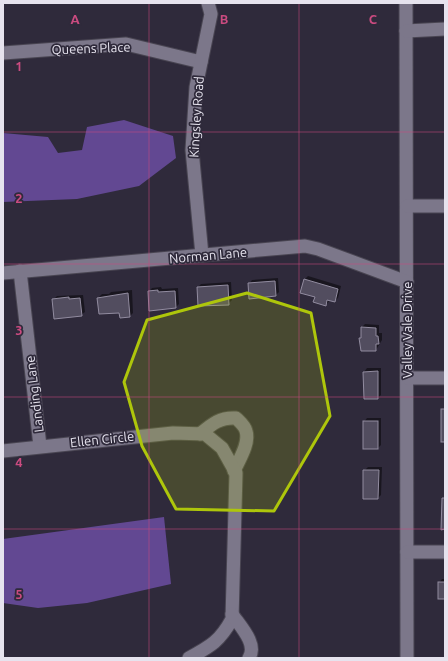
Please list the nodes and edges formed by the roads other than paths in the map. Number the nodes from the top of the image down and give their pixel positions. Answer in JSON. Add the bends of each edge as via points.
{"nodes":[{"id":1,"x":208,"y":3,"type":"edge"},
{"id":2,"x":406,"y":3,"type":"edge"},
{"id":3,"x":445,"y":29,"type":"edge"},
{"id":4,"x":406,"y":31,"type":"junction"},
{"id":5,"x":3,"y":52,"type":"edge"},
{"id":6,"x":201,"y":62,"type":"junction"},
{"id":7,"x":406,"y":206,"type":"junction"},
{"id":8,"x":445,"y":206,"type":"edge"},
{"id":9,"x":202,"y":255,"type":"junction"},
{"id":10,"x":20,"y":271,"type":"junction"},
{"id":11,"x":3,"y":273,"type":"edge"},
{"id":12,"x":407,"y":282,"type":"junction"},
{"id":13,"x":407,"y":378,"type":"junction"},
{"id":14,"x":445,"y":378,"type":"edge"},
{"id":15,"x":200,"y":434,"type":"junction"},
{"id":16,"x":40,"y":446,"type":"junction"},
{"id":17,"x":3,"y":451,"type":"edge"},
{"id":18,"x":234,"y":471,"type":"junction"},
{"id":19,"x":407,"y":552,"type":"junction"},
{"id":20,"x":445,"y":552,"type":"edge"},
{"id":21,"x":232,"y":614,"type":"junction"},
{"id":22,"x":189,"y":658,"type":"edge"},
{"id":23,"x":249,"y":658,"type":"edge"},
{"id":24,"x":407,"y":658,"type":"edge"}],
"edges":[{"from":1,"to":6,"type":"street","name":"Kingsley Road","via":[[211,14]]},
{"from":2,"to":4,"type":"street","name":"Valley Vale Drive"},
{"from":3,"to":4,"type":"street"},
{"from":4,"to":7,"type":"street","name":"Valley Vale Drive"},
{"from":5,"to":6,"type":"street","name":"Queens Place","via":[[126,44]]},
{"from":6,"to":9,"type":"street","name":"Kingsley Road","via":[[196,87],[192,150]]},
{"from":7,"to":8,"type":"street"},
{"from":7,"to":12,"type":"street","name":"Valley Vale Drive"},
{"from":9,"to":10,"type":"street","name":"Norman Lane"},
{"from":9,"to":12,"type":"street","name":"Norman Lane","via":[[304,246]]},
{"from":10,"to":11,"type":"street","name":"Norman Lane"},
{"from":10,"to":16,"type":"street","name":"Landing Lane"},
{"from":12,"to":13,"type":"street","name":"Valley Vale Drive"},
{"from":13,"to":14,"type":"street"},
{"from":13,"to":19,"type":"street","name":"Valley Vale Drive"},
{"from":15,"to":16,"type":"street","name":"Ellen Circle","via":[[172,432]]},
{"from":15,"to":18,"type":"street","name":"Ellen Circle","via":[[205,434],[222,448]]},
{"from":15,"to":18,"type":"street","name":"Ellen Circle","via":[[224,417],[236,418],[246,430],[247,439]]},
{"from":16,"to":17,"type":"street","name":"Ellen Circle"},
{"from":18,"to":21,"type":"street","name":"Ellen Circle"},
{"from":19,"to":20,"type":"street"},
{"from":19,"to":24,"type":"street","name":"Valley Vale Drive"},
{"from":21,"to":22,"type":"street","name":"Ellen Circle","via":[[232,619],[222,636]]},
{"from":21,"to":23,"type":"street","via":[[252,644]]}]}
